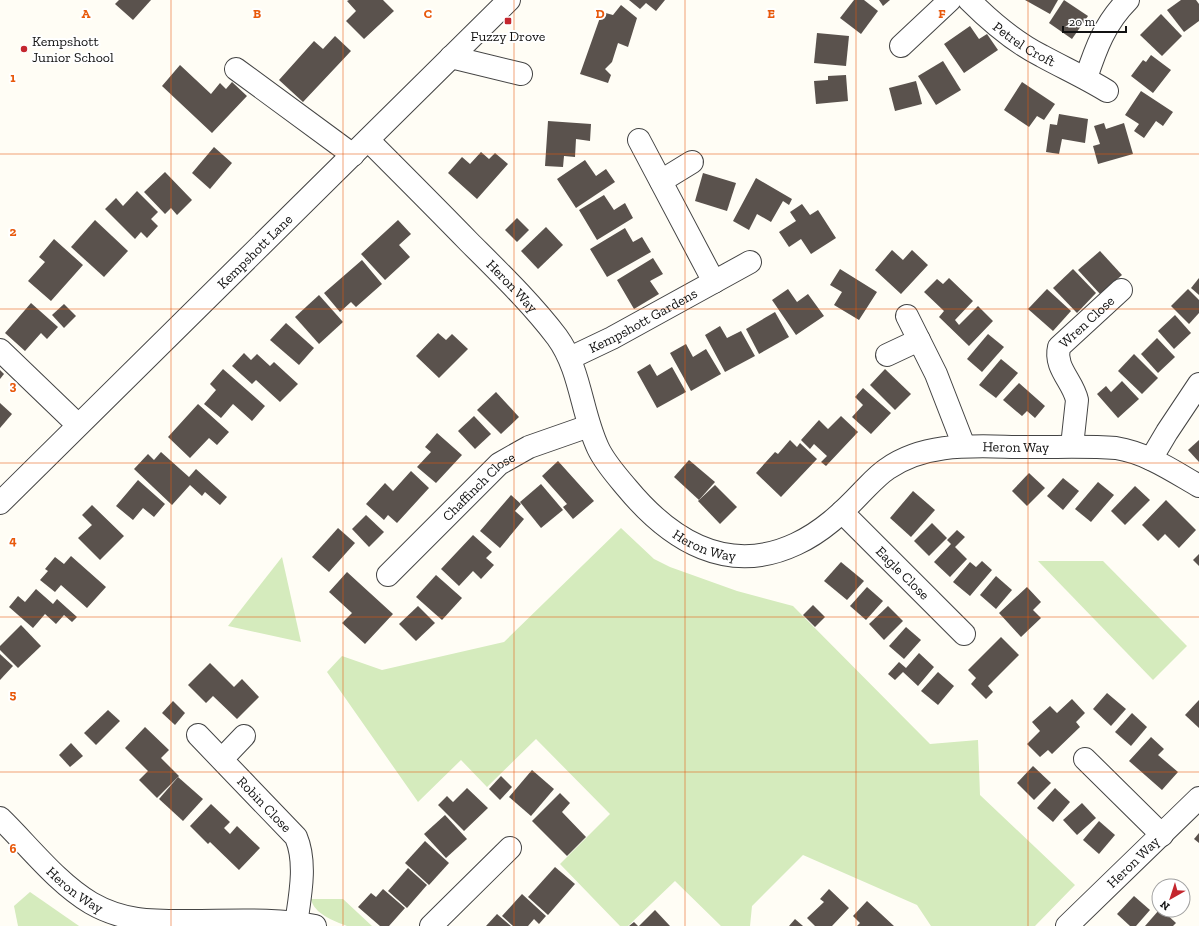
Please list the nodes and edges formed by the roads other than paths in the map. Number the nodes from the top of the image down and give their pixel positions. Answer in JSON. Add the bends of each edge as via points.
{"nodes":[{"id":1,"x":509,"y":0,"type":"edge"},
{"id":2,"x":950,"y":0,"type":"edge"},
{"id":3,"x":969,"y":0,"type":"edge"},
{"id":4,"x":1128,"y":0,"type":"edge"},
{"id":5,"x":901,"y":46,"type":"dead end"},
{"id":6,"x":451,"y":57,"type":"junction"},
{"id":7,"x":236,"y":69,"type":"dead end"},
{"id":8,"x":522,"y":74,"type":"dead end"},
{"id":9,"x":1086,"y":78,"type":"junction"},
{"id":10,"x":1107,"y":91,"type":"dead end"},
{"id":11,"x":368,"y":140,"type":"junction"},
{"id":12,"x":639,"y":140,"type":"dead end"},
{"id":13,"x":353,"y":155,"type":"junction"},
{"id":14,"x":692,"y":162,"type":"dead end"},
{"id":15,"x":661,"y":181,"type":"junction"},
{"id":16,"x":750,"y":262,"type":"dead end"},
{"id":17,"x":714,"y":282,"type":"junction"},
{"id":18,"x":1120,"y":290,"type":"dead end"},
{"id":19,"x":907,"y":316,"type":"dead end"},
{"id":20,"x":919,"y":340,"type":"junction"},
{"id":21,"x":0,"y":350,"type":"edge"},
{"id":22,"x":887,"y":355,"type":"dead end"},
{"id":23,"x":570,"y":358,"type":"junction"},
{"id":24,"x":1199,"y":384,"type":"edge"},
{"id":25,"x":78,"y":425,"type":"junction"},
{"id":26,"x":589,"y":426,"type":"junction"},
{"id":27,"x":964,"y":446,"type":"junction"},
{"id":28,"x":1072,"y":446,"type":"junction"},
{"id":29,"x":1151,"y":459,"type":"junction"},
{"id":30,"x":1199,"y":486,"type":"edge"},
{"id":31,"x":0,"y":503,"type":"edge"},
{"id":32,"x":842,"y":512,"type":"junction"},
{"id":33,"x":388,"y":575,"type":"dead end"},
{"id":34,"x":964,"y":634,"type":"dead end"},
{"id":35,"x":198,"y":734,"type":"dead end"},
{"id":36,"x":244,"y":736,"type":"dead end"},
{"id":37,"x":222,"y":759,"type":"junction"},
{"id":38,"x":1085,"y":759,"type":"dead end"},
{"id":39,"x":1199,"y":798,"type":"edge"},
{"id":40,"x":0,"y":818,"type":"edge"},
{"id":41,"x":1162,"y":835,"type":"junction"},
{"id":42,"x":510,"y":848,"type":"dead end"},
{"id":43,"x":1076,"y":923,"type":"edge"},
{"id":44,"x":306,"y":925,"type":"edge"},
{"id":45,"x":431,"y":926,"type":"edge"}],
"edges":[{"from":1,"to":6,"type":"street","name":"Kempshott Lane"},
{"from":2,"to":5,"type":"street"},
{"from":3,"to":9,"type":"street","name":"Petrel Croft","via":[[1012,38]]},
{"from":4,"to":9,"type":"street","via":[[1102,33]]},
{"from":6,"to":8,"type":"street"},
{"from":6,"to":11,"type":"street","name":"Kempshott Lane"},
{"from":7,"to":13,"type":"street"},
{"from":9,"to":10,"type":"street","name":"Petrel Croft"},
{"from":11,"to":13,"type":"street","name":"Kempshott Lane"},
{"from":11,"to":23,"type":"street","name":"Heron Way","via":[[525,299],[559,340]]},
{"from":12,"to":15,"type":"street","name":"Kempshott Gardens"},
{"from":13,"to":25,"type":"street","name":"Kempshott Lane"},
{"from":14,"to":15,"type":"street"},
{"from":15,"to":17,"type":"street","name":"Kempshott Gardens"},
{"from":16,"to":17,"type":"street","name":"Kempshott Gardens"},
{"from":17,"to":23,"type":"street","name":"Kempshott Gardens"},
{"from":18,"to":28,"type":"street","name":"Wren Close","via":[[1059,347],[1060,366],[1077,400]]},
{"from":19,"to":20,"type":"street"},
{"from":20,"to":22,"type":"street"},
{"from":20,"to":27,"type":"street","via":[[936,374]]},
{"from":21,"to":25,"type":"street"},
{"from":23,"to":26,"type":"street","name":"Heron Way"},
{"from":24,"to":29,"type":"street"},
{"from":25,"to":31,"type":"street","name":"Kempshott Lane"},
{"from":26,"to":32,"type":"street","name":"Heron Way","via":[[599,451],[634,496],[677,536],[704,550],[731,556],[760,556],[773,553],[812,536]]},
{"from":26,"to":33,"type":"street","name":"Chaffinch Close","via":[[518,452],[499,464]]},
{"from":27,"to":28,"type":"street","name":"Heron Way"},
{"from":27,"to":32,"type":"street","name":"Heron Way","via":[[935,449],[898,462],[879,475]]},
{"from":28,"to":29,"type":"street","name":"Heron Way","via":[[1122,449]]},
{"from":29,"to":30,"type":"street","name":"Heron Way"},
{"from":32,"to":34,"type":"street","name":"Eagle Close"},
{"from":35,"to":37,"type":"street","name":"Robin Close"},
{"from":36,"to":37,"type":"street"},
{"from":37,"to":44,"type":"street","name":"Robin Close","via":[[296,837],[300,846]]},
{"from":38,"to":41,"type":"street"},
{"from":39,"to":41,"type":"street","name":"Heron Way"},
{"from":40,"to":44,"type":"street","name":"Heron Way","via":[[74,891],[113,914],[152,921],[259,921]]},
{"from":41,"to":43,"type":"street","name":"Heron Way"},
{"from":42,"to":45,"type":"street"}]}
